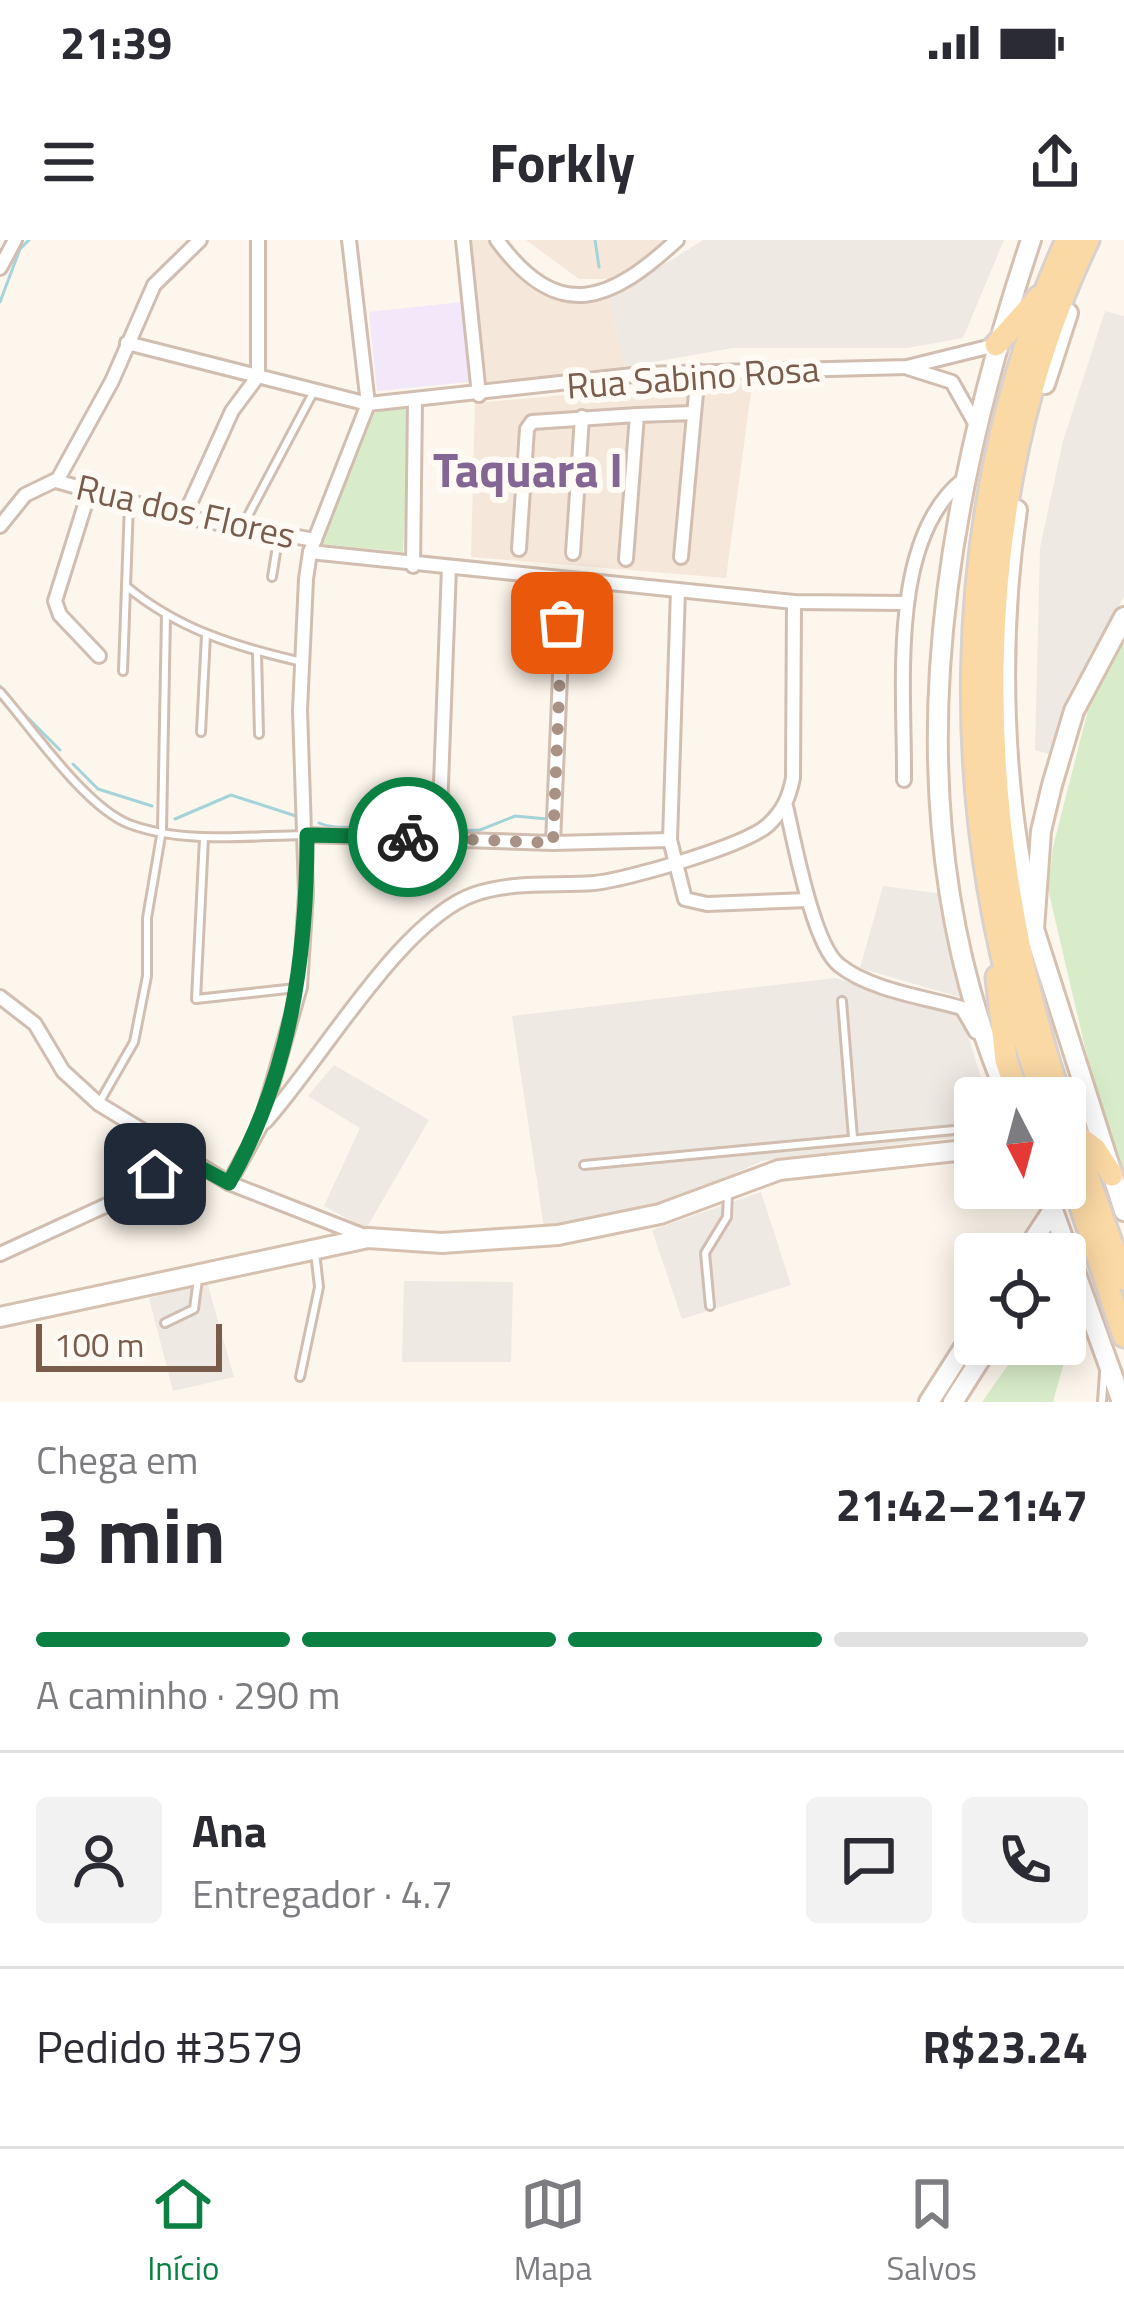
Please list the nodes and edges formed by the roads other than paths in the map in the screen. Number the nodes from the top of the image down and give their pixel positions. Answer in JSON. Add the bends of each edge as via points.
{"nodes":[{"id":1,"x":14,"y":240,"type":"edge"},
{"id":2,"x":200,"y":240,"type":"edge"},
{"id":3,"x":257,"y":240,"type":"edge"},
{"id":4,"x":349,"y":240,"type":"edge"},
{"id":5,"x":463,"y":240,"type":"edge"},
{"id":6,"x":497,"y":240,"type":"edge"},
{"id":7,"x":677,"y":240,"type":"edge"},
{"id":8,"x":1031,"y":240,"type":"edge"},
{"id":9,"x":1066,"y":240,"type":"edge"},
{"id":10,"x":1088,"y":240,"type":"edge"},
{"id":11,"x":1099,"y":240,"type":"edge"},
{"id":12,"x":0,"y":268,"type":"edge"},
{"id":13,"x":1043,"y":292,"type":"junction"},
{"id":14,"x":127,"y":343,"type":"junction"},
{"id":15,"x":996,"y":345,"type":"junction"},
{"id":16,"x":907,"y":367,"type":"junction"},
{"id":17,"x":698,"y":370,"type":"junction"},
{"id":18,"x":258,"y":376,"type":"junction"},
{"id":19,"x":314,"y":393,"type":"junction"},
{"id":20,"x":479,"y":395,"type":"junction"},
{"id":21,"x":415,"y":400,"type":"junction"},
{"id":22,"x":368,"y":404,"type":"junction"},
{"id":23,"x":694,"y":413,"type":"junction"},
{"id":24,"x":637,"y":415,"type":"junction"},
{"id":25,"x":582,"y":417,"type":"junction"},
{"id":26,"x":975,"y":423,"type":"junction"},
{"id":27,"x":964,"y":479,"type":"junction"},
{"id":28,"x":56,"y":481,"type":"junction"},
{"id":29,"x":89,"y":492,"type":"junction"},
{"id":30,"x":129,"y":503,"type":"junction"},
{"id":31,"x":184,"y":517,"type":"junction"},
{"id":32,"x":0,"y":526,"type":"edge"},
{"id":33,"x":242,"y":527,"type":"junction"},
{"id":34,"x":279,"y":534,"type":"junction"},
{"id":35,"x":313,"y":546,"type":"junction"},
{"id":36,"x":518,"y":549,"type":"dead end"},
{"id":37,"x":573,"y":553,"type":"dead end"},
{"id":38,"x":681,"y":556,"type":"dead end"},
{"id":39,"x":626,"y":559,"type":"dead end"},
{"id":40,"x":413,"y":566,"type":"junction"},
{"id":41,"x":448,"y":567,"type":"junction"},
{"id":42,"x":272,"y":577,"type":"dead end"},
{"id":43,"x":564,"y":580,"type":"junction"},
{"id":44,"x":126,"y":586,"type":"junction"},
{"id":45,"x":679,"y":590,"type":"junction"},
{"id":46,"x":794,"y":602,"type":"junction"},
{"id":47,"x":906,"y":602,"type":"junction"},
{"id":48,"x":166,"y":615,"type":"junction"},
{"id":49,"x":1124,"y":617,"type":"edge"},
{"id":50,"x":206,"y":635,"type":"junction"},
{"id":51,"x":257,"y":654,"type":"junction"},
{"id":52,"x":99,"y":656,"type":"dead end"},
{"id":53,"x":302,"y":662,"type":"junction"},
{"id":54,"x":123,"y":671,"type":"dead end"},
{"id":55,"x":0,"y":692,"type":"edge"},
{"id":56,"x":201,"y":732,"type":"dead end"},
{"id":57,"x":259,"y":734,"type":"dead end"},
{"id":58,"x":904,"y":780,"type":"dead end"},
{"id":59,"x":785,"y":806,"type":"junction"},
{"id":60,"x":162,"y":830,"type":"junction"},
{"id":61,"x":307,"y":835,"type":"junction"},
{"id":62,"x":204,"y":838,"type":"junction"},
{"id":63,"x":439,"y":838,"type":"junction"},
{"id":64,"x":670,"y":840,"type":"junction"},
{"id":65,"x":553,"y":843,"type":"junction"},
{"id":66,"x":676,"y":861,"type":"junction"},
{"id":67,"x":808,"y":900,"type":"junction"},
{"id":68,"x":1034,"y":929,"type":"junction"},
{"id":69,"x":995,"y":934,"type":"junction"},
{"id":70,"x":300,"y":987,"type":"junction"},
{"id":71,"x":0,"y":997,"type":"edge"},
{"id":72,"x":842,"y":1001,"type":"dead end"},
{"id":73,"x":996,"y":1077,"type":"edge"},
{"id":74,"x":999,"y":1077,"type":"edge"},
{"id":75,"x":1014,"y":1077,"type":"edge"},
{"id":76,"x":1038,"y":1077,"type":"edge"},
{"id":77,"x":1054,"y":1077,"type":"edge"},
{"id":78,"x":99,"y":1104,"type":"junction"},
{"id":79,"x":260,"y":1127,"type":"junction"},
{"id":80,"x":954,"y":1130,"type":"edge"},
{"id":81,"x":853,"y":1138,"type":"junction"},
{"id":82,"x":1086,"y":1142,"type":"edge"},
{"id":83,"x":954,"y":1151,"type":"edge"},
{"id":84,"x":179,"y":1156,"type":"junction"},
{"id":85,"x":584,"y":1165,"type":"dead end"},
{"id":86,"x":1112,"y":1175,"type":"junction"},
{"id":87,"x":1086,"y":1177,"type":"edge"},
{"id":88,"x":229,"y":1183,"type":"junction"},
{"id":89,"x":728,"y":1190,"type":"junction"},
{"id":90,"x":1082,"y":1209,"type":"edge"},
{"id":91,"x":1053,"y":1210,"type":"joint"},
{"id":92,"x":1124,"y":1210,"type":"edge"},
{"id":93,"x":1038,"y":1233,"type":"edge"},
{"id":94,"x":1059,"y":1233,"type":"edge"},
{"id":95,"x":368,"y":1238,"type":"junction"},
{"id":96,"x":315,"y":1249,"type":"junction"},
{"id":97,"x":0,"y":1254,"type":"edge"},
{"id":98,"x":197,"y":1276,"type":"junction"},
{"id":99,"x":1124,"y":1280,"type":"edge"},
{"id":100,"x":710,"y":1306,"type":"dead end"},
{"id":101,"x":1086,"y":1314,"type":"edge"},
{"id":102,"x":0,"y":1317,"type":"edge"},
{"id":103,"x":165,"y":1323,"type":"dead end"},
{"id":104,"x":1124,"y":1336,"type":"edge"},
{"id":105,"x":1106,"y":1358,"type":"junction"},
{"id":106,"x":954,"y":1363,"type":"edge"},
{"id":107,"x":977,"y":1365,"type":"edge"},
{"id":108,"x":300,"y":1378,"type":"dead end"},
{"id":109,"x":929,"y":1402,"type":"edge"},
{"id":110,"x":953,"y":1402,"type":"edge"},
{"id":111,"x":1102,"y":1402,"type":"edge"},
{"id":112,"x":1122,"y":1402,"type":"edge"}],
"edges":[{"from":1,"to":12,"type":"street"},
{"from":2,"to":14,"type":"street","via":[[154,285]]},
{"from":3,"to":18,"type":"street"},
{"from":4,"to":22,"type":"street"},
{"from":5,"to":20,"type":"street"},
{"from":6,"to":7,"type":"street","via":[[548,287],[591,294],[625,285]]},
{"from":8,"to":15,"type":"street"},
{"from":9,"to":13,"type":"main road"},
{"from":10,"to":77,"type":"main road","via":[[1047,343],[1012,482],[994,668],[1010,894]]},
{"from":11,"to":68,"type":"street","via":[[1042,390],[1015,525],[1006,650],[1010,747]]},
{"from":13,"to":15,"type":"main road"},
{"from":13,"to":69,"type":"main road","via":[[988,492],[972,641],[978,807]]},
{"from":14,"to":18,"type":"street"},
{"from":14,"to":28,"type":"street"},
{"from":15,"to":16,"type":"street","name":"Rua Sabino Rosa"},
{"from":15,"to":26,"type":"street"},
{"from":16,"to":17,"type":"street","name":"Rua Sabino Rosa"},
{"from":16,"to":26,"type":"street","name":"Rua Sabino Rosa","via":[[952,382]]},
{"from":17,"to":20,"type":"street","name":"Rua Sabino Rosa"},
{"from":17,"to":23,"type":"street"},
{"from":18,"to":19,"type":"street"},
{"from":18,"to":31,"type":"street","via":[[232,411]]},
{"from":19,"to":22,"type":"street"},
{"from":19,"to":33,"type":"lane"},
{"from":20,"to":21,"type":"street","name":"Rua Sabino Rosa"},
{"from":21,"to":22,"type":"street","name":"Rua Sabino Rosa"},
{"from":21,"to":40,"type":"street"},
{"from":22,"to":35,"type":"street"},
{"from":23,"to":24,"type":"street"},
{"from":23,"to":38,"type":"street"},
{"from":24,"to":25,"type":"street"},
{"from":24,"to":39,"type":"street"},
{"from":25,"to":36,"type":"street","via":[[537,418],[526,429]]},
{"from":25,"to":37,"type":"street"},
{"from":26,"to":27,"type":"street"},
{"from":27,"to":47,"type":"street","via":[[928,519]]},
{"from":27,"to":74,"type":"street","via":[[938,653],[940,807],[967,971]]},
{"from":28,"to":29,"type":"street","name":"Rua dos Flores"},
{"from":28,"to":32,"type":"street","via":[[25,495]]},
{"from":29,"to":30,"type":"street","name":"Rua dos Flores"},
{"from":29,"to":52,"type":"street","via":[[55,601]]},
{"from":30,"to":31,"type":"street","name":"Rua dos Flores"},
{"from":30,"to":44,"type":"lane"},
{"from":31,"to":33,"type":"street","name":"Rua dos Flores"},
{"from":33,"to":34,"type":"street","name":"Rua dos Flores"},
{"from":34,"to":35,"type":"street","name":"Rua dos Flores"},
{"from":34,"to":42,"type":"lane"},
{"from":35,"to":40,"type":"street","name":"Rua dos Flores"},
{"from":35,"to":53,"type":"street"},
{"from":40,"to":41,"type":"street","name":"Rua dos Flores"},
{"from":41,"to":43,"type":"street","name":"Rua dos Flores"},
{"from":41,"to":63,"type":"street"},
{"from":43,"to":45,"type":"street","name":"Rua dos Flores"},
{"from":43,"to":65,"type":"street"},
{"from":44,"to":48,"type":"lane"},
{"from":44,"to":54,"type":"lane"},
{"from":45,"to":46,"type":"street","name":"Rua dos Flores"},
{"from":45,"to":64,"type":"street"},
{"from":46,"to":47,"type":"street","name":"Rua dos Flores"},
{"from":46,"to":59,"type":"street","via":[[795,756]]},
{"from":47,"to":58,"type":"street"},
{"from":48,"to":50,"type":"lane"},
{"from":48,"to":60,"type":"lane"},
{"from":49,"to":68,"type":"street","via":[[1074,711],[1058,766],[1041,831]]},
{"from":50,"to":51,"type":"lane"},
{"from":50,"to":56,"type":"lane"},
{"from":51,"to":53,"type":"lane"},
{"from":51,"to":57,"type":"lane"},
{"from":53,"to":61,"type":"street"},
{"from":55,"to":60,"type":"lane","via":[[104,806],[127,824]]},
{"from":59,"to":66,"type":"street","via":[[755,834]]},
{"from":59,"to":67,"type":"street"},
{"from":60,"to":62,"type":"lane"},
{"from":60,"to":78,"type":"lane","via":[[142,1010],[134,1042]]},
{"from":61,"to":62,"type":"lane"},
{"from":61,"to":63,"type":"street"},
{"from":61,"to":70,"type":"street"},
{"from":62,"to":70,"type":"lane","via":[[196,999]]},
{"from":63,"to":65,"type":"street"},
{"from":64,"to":65,"type":"street"},
{"from":64,"to":66,"type":"street"},
{"from":66,"to":67,"type":"street","via":[[685,899]]},
{"from":66,"to":79,"type":"street","via":[[635,877],[502,886],[452,903],[391,959]]},
{"from":67,"to":73,"type":"street","via":[[834,962],[967,1012]]},
{"from":68,"to":86,"type":"street"},
{"from":69,"to":75,"type":"main road"},
{"from":69,"to":76,"type":"main road"},
{"from":70,"to":79,"type":"street"},
{"from":71,"to":78,"type":"street","via":[[35,1024],[63,1071]]},
{"from":72,"to":81,"type":"lane"},
{"from":78,"to":84,"type":"street"},
{"from":79,"to":88,"type":"street"},
{"from":80,"to":81,"type":"lane"},
{"from":81,"to":85,"type":"lane"},
{"from":82,"to":86,"type":"main road"},
{"from":83,"to":89,"type":"street","via":[[799,1166]]},
{"from":84,"to":88,"type":"street"},
{"from":84,"to":97,"type":"street","via":[[107,1205]]},
{"from":86,"to":92,"type":"street"},
{"from":87,"to":99,"type":"main road"},
{"from":88,"to":95,"type":"street"},
{"from":89,"to":95,"type":"street","via":[[660,1214],[558,1234],[442,1243]]},
{"from":89,"to":100,"type":"lane","via":[[728,1217],[705,1253]]},
{"from":90,"to":104,"type":"main road"},
{"from":91,"to":93,"type":"street"},
{"from":91,"to":94,"type":"street"},
{"from":95,"to":96,"type":"street"},
{"from":96,"to":98,"type":"street"},
{"from":96,"to":108,"type":"lane","via":[[319,1287]]},
{"from":98,"to":102,"type":"street"},
{"from":98,"to":103,"type":"lane","via":[[194,1309]]},
{"from":101,"to":105,"type":"street"},
{"from":105,"to":111,"type":"lane"},
{"from":105,"to":112,"type":"street"},
{"from":106,"to":109,"type":"street"},
{"from":107,"to":110,"type":"street"}]}
